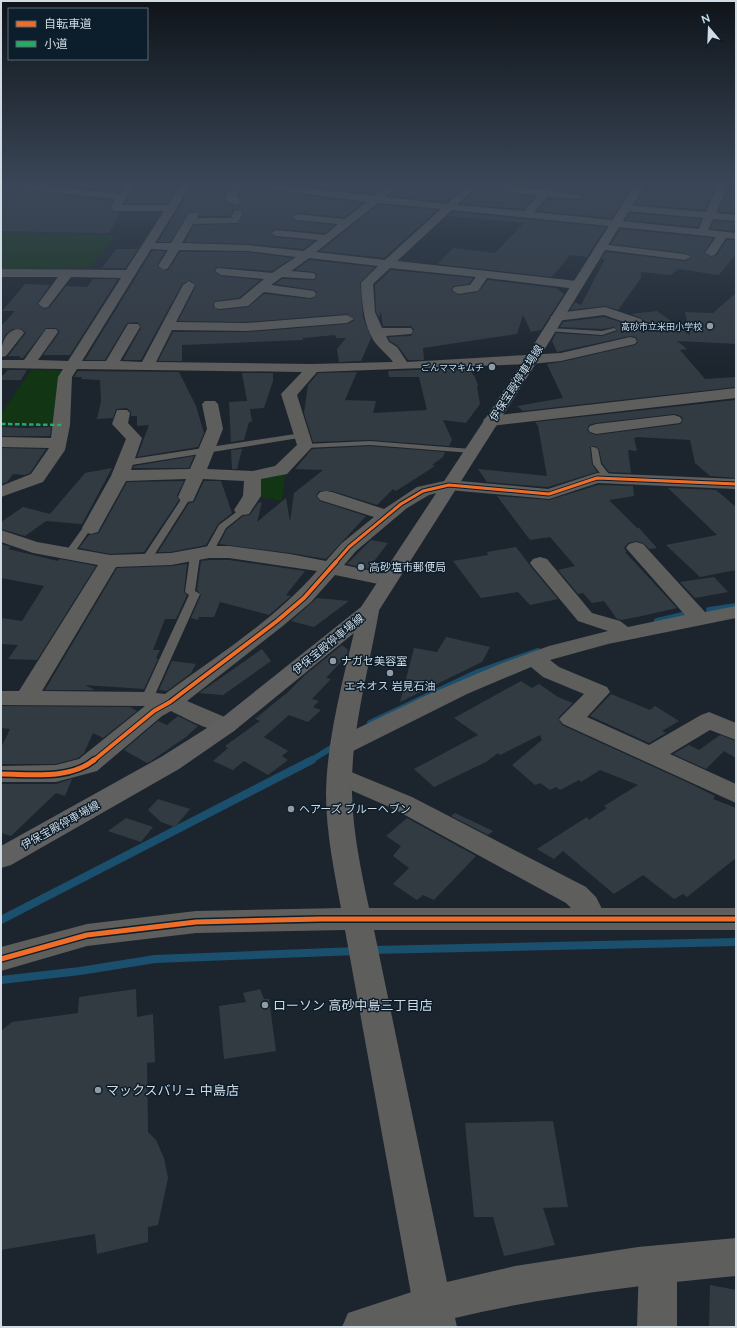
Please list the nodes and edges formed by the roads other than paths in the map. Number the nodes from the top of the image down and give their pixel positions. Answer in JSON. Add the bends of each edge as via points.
{"nodes":[{"id":1,"x":318,"y":245,"type":"edge"},
{"id":2,"x":409,"y":245,"type":"edge"},
{"id":3,"x":716,"y":245,"type":"edge"},
{"id":4,"x":148,"y":246,"type":"joint"},
{"id":5,"x":175,"y":246,"type":"junction"},
{"id":6,"x":242,"y":247,"type":"junction"},
{"id":7,"x":601,"y":247,"type":"joint"},
{"id":8,"x":711,"y":252,"type":"dead end"},
{"id":9,"x":306,"y":254,"type":"junction"},
{"id":10,"x":685,"y":257,"type":"dead end"},
{"id":11,"x":294,"y":263,"type":"junction"},
{"id":12,"x":388,"y":264,"type":"junction"},
{"id":13,"x":176,"y":266,"type":"dead end"},
{"id":14,"x":221,"y":271,"type":"dead end"},
{"id":15,"x":457,"y":271,"type":"junction"},
{"id":16,"x":67,"y":274,"type":"junction"},
{"id":17,"x":129,"y":274,"type":"junction"},
{"id":18,"x":484,"y":274,"type":"junction"},
{"id":19,"x":277,"y":275,"type":"junction"},
{"id":20,"x":359,"y":275,"type":"dead end"},
{"id":21,"x":3,"y":276,"type":"edge"},
{"id":22,"x":310,"y":276,"type":"dead end"},
{"id":23,"x":374,"y":277,"type":"junction"},
{"id":24,"x":448,"y":280,"type":"dead end"},
{"id":25,"x":577,"y":285,"type":"junction"},
{"id":26,"x":458,"y":290,"type":"dead end"},
{"id":27,"x":202,"y":291,"type":"dead end"},
{"id":28,"x":231,"y":291,"type":"dead end"},
{"id":29,"x":258,"y":291,"type":"junction"},
{"id":30,"x":310,"y":294,"type":"dead end"},
{"id":31,"x":30,"y":304,"type":"dead end"},
{"id":32,"x":220,"y":304,"type":"dead end"},
{"id":33,"x":347,"y":319,"type":"dead end"},
{"id":34,"x":636,"y":322,"type":"dead end"},
{"id":35,"x":166,"y":324,"type":"junction"},
{"id":36,"x":553,"y":324,"type":"junction"},
{"id":37,"x":614,"y":330,"type":"dead end"},
{"id":38,"x":406,"y":331,"type":"dead end"},
{"id":39,"x":51,"y":332,"type":"dead end"},
{"id":40,"x":17,"y":333,"type":"dead end"},
{"id":41,"x":125,"y":333,"type":"dead end"},
{"id":42,"x":602,"y":333,"type":"junction"},
{"id":43,"x":374,"y":335,"type":"junction"},
{"id":44,"x":611,"y":338,"type":"dead end"},
{"id":45,"x":630,"y":341,"type":"dead end"},
{"id":46,"x":531,"y":360,"type":"junction"},
{"id":47,"x":2,"y":362,"type":"edge"},
{"id":48,"x":28,"y":364,"type":"junction"},
{"id":49,"x":72,"y":364,"type":"junction"},
{"id":50,"x":111,"y":364,"type":"junction"},
{"id":51,"x":147,"y":365,"type":"junction"},
{"id":52,"x":402,"y":366,"type":"junction"},
{"id":53,"x":311,"y":368,"type":"junction"},
{"id":54,"x":736,"y":393,"type":"edge"},
{"id":55,"x":610,"y":407,"type":"junction"},
{"id":56,"x":207,"y":410,"type":"dead end"},
{"id":57,"x":116,"y":420,"type":"dead end"},
{"id":58,"x":674,"y":420,"type":"dead end"},
{"id":59,"x":491,"y":421,"type":"junction"},
{"id":60,"x":628,"y":424,"type":"junction"},
{"id":61,"x":596,"y":429,"type":"dead end"},
{"id":62,"x":215,"y":440,"type":"junction"},
{"id":63,"x":303,"y":440,"type":"junction"},
{"id":64,"x":1,"y":442,"type":"edge"},
{"id":65,"x":58,"y":443,"type":"junction"},
{"id":66,"x":594,"y":449,"type":"dead end"},
{"id":67,"x":471,"y":451,"type":"junction"},
{"id":68,"x":123,"y":470,"type":"junction"},
{"id":69,"x":196,"y":474,"type":"junction"},
{"id":70,"x":253,"y":476,"type":"junction"},
{"id":71,"x":608,"y":478,"type":"junction"},
{"id":72,"x":685,"y":481,"type":"junction"},
{"id":73,"x":736,"y":484,"type":"edge"},
{"id":74,"x":449,"y":485,"type":"junction"},
{"id":75,"x":1,"y":492,"type":"edge"},
{"id":76,"x":326,"y":496,"type":"dead end"},
{"id":77,"x":187,"y":497,"type":"joint"},
{"id":78,"x":704,"y":498,"type":"dead end"},
{"id":79,"x":243,"y":510,"type":"joint"},
{"id":80,"x":386,"y":515,"type":"junction"},
{"id":81,"x":100,"y":522,"type":"joint"},
{"id":82,"x":1,"y":536,"type":"edge"},
{"id":83,"x":644,"y":552,"type":"dead end"},
{"id":84,"x":68,"y":554,"type":"junction"},
{"id":85,"x":202,"y":554,"type":"junction"},
{"id":86,"x":146,"y":560,"type":"junction"},
{"id":87,"x":110,"y":561,"type":"junction"},
{"id":88,"x":540,"y":563,"type":"dead end"},
{"id":89,"x":330,"y":568,"type":"junction"},
{"id":90,"x":388,"y":580,"type":"junction"},
{"id":91,"x":369,"y":611,"type":"junction"},
{"id":92,"x":736,"y":612,"type":"edge"},
{"id":93,"x":696,"y":614,"type":"junction"},
{"id":94,"x":624,"y":634,"type":"junction"},
{"id":95,"x":534,"y":659,"type":"junction"},
{"id":96,"x":1,"y":698,"type":"edge"},
{"id":97,"x":26,"y":698,"type":"junction"},
{"id":98,"x":147,"y":699,"type":"junction"},
{"id":99,"x":170,"y":702,"type":"junction"},
{"id":100,"x":226,"y":726,"type":"junction"},
{"id":101,"x":736,"y":732,"type":"edge"},
{"id":102,"x":342,"y":746,"type":"junction"},
{"id":103,"x":650,"y":755,"type":"junction"},
{"id":104,"x":1,"y":774,"type":"edge"},
{"id":105,"x":339,"y":775,"type":"junction"},
{"id":106,"x":736,"y":794,"type":"edge"},
{"id":107,"x":3,"y":855,"type":"edge"},
{"id":108,"x":593,"y":919,"type":"junction"},
{"id":109,"x":736,"y":919,"type":"edge"},
{"id":110,"x":357,"y":920,"type":"junction"},
{"id":111,"x":1,"y":960,"type":"edge"},
{"id":112,"x":736,"y":1257,"type":"edge"},
{"id":113,"x":658,"y":1264,"type":"junction"},
{"id":114,"x":435,"y":1316,"type":"edge"},
{"id":115,"x":362,"y":1327,"type":"edge"},
{"id":116,"x":657,"y":1327,"type":"edge"}],
"edges":[{"from":1,"to":9,"type":"street"},
{"from":2,"to":12,"type":"street"},
{"from":3,"to":8,"type":"street"},
{"from":4,"to":5,"type":"street"},
{"from":4,"to":17,"type":"street"},
{"from":5,"to":6,"type":"street"},
{"from":5,"to":13,"type":"street","via":[[160,266]]},
{"from":6,"to":9,"type":"street"},
{"from":6,"to":11,"type":"street"},
{"from":7,"to":10,"type":"street"},
{"from":7,"to":25,"type":"main road","name":"伊保宝殿停車場線"},
{"from":9,"to":11,"type":"street"},
{"from":9,"to":12,"type":"street"},
{"from":11,"to":19,"type":"street"},
{"from":12,"to":15,"type":"street"},
{"from":12,"to":23,"type":"street"},
{"from":14,"to":19,"type":"street"},
{"from":15,"to":18,"type":"street"},
{"from":15,"to":24,"type":"street"},
{"from":16,"to":17,"type":"street"},
{"from":16,"to":21,"type":"street"},
{"from":16,"to":31,"type":"street","via":[[48,305]]},
{"from":17,"to":49,"type":"street"},
{"from":18,"to":25,"type":"street"},
{"from":18,"to":26,"type":"street","via":[[474,288]]},
{"from":19,"to":22,"type":"street"},
{"from":19,"to":29,"type":"street"},
{"from":20,"to":23,"type":"street"},
{"from":23,"to":43,"type":"street","via":[[367,283],[367,296]]},
{"from":25,"to":36,"type":"main road","name":"伊保宝殿停車場線"},
{"from":27,"to":35,"type":"street","via":[[188,288]]},
{"from":28,"to":29,"type":"street"},
{"from":29,"to":30,"type":"street"},
{"from":29,"to":32,"type":"street","via":[[244,303]]},
{"from":33,"to":35,"type":"street","via":[[333,324],[247,327]]},
{"from":34,"to":36,"type":"street","via":[[605,311]]},
{"from":35,"to":51,"type":"street"},
{"from":36,"to":42,"type":"lane"},
{"from":36,"to":46,"type":"main road","name":"伊保宝殿停車場線"},
{"from":37,"to":42,"type":"lane"},
{"from":38,"to":43,"type":"street"},
{"from":39,"to":48,"type":"street"},
{"from":40,"to":47,"type":"street"},
{"from":41,"to":50,"type":"street"},
{"from":42,"to":44,"type":"lane"},
{"from":43,"to":52,"type":"street","via":[[392,350]]},
{"from":45,"to":46,"type":"street","via":[[581,354]]},
{"from":46,"to":52,"type":"street"},
{"from":46,"to":59,"type":"main road","name":"伊保宝殿停車場線"},
{"from":47,"to":48,"type":"street"},
{"from":48,"to":49,"type":"street"},
{"from":49,"to":50,"type":"street"},
{"from":49,"to":65,"type":"street","via":[[65,378],[62,425]]},
{"from":50,"to":51,"type":"street"},
{"from":51,"to":53,"type":"street","via":[[245,360]]},
{"from":52,"to":53,"type":"street"},
{"from":53,"to":63,"type":"street","via":[[309,374],[289,394]]},
{"from":54,"to":55,"type":"street","via":[[713,400]]},
{"from":55,"to":59,"type":"street"},
{"from":55,"to":60,"type":"street"},
{"from":56,"to":62,"type":"street","via":[[215,422]]},
{"from":57,"to":68,"type":"street","via":[[134,438]]},
{"from":58,"to":60,"type":"street"},
{"from":59,"to":67,"type":"main road","name":"伊保宝殿停車場線"},
{"from":60,"to":61,"type":"street"},
{"from":62,"to":63,"type":"lane"},
{"from":62,"to":68,"type":"lane"},
{"from":62,"to":69,"type":"street"},
{"from":63,"to":67,"type":"lane"},
{"from":63,"to":70,"type":"street","via":[[281,470]]},
{"from":64,"to":65,"type":"street"},
{"from":65,"to":75,"type":"street","via":[[57,450],[37,478]]},
{"from":66,"to":71,"type":"lane","via":[[598,464]]},
{"from":67,"to":74,"type":"main road","name":"伊保宝殿停車場線"},
{"from":68,"to":69,"type":"street"},
{"from":68,"to":81,"type":"street"},
{"from":69,"to":70,"type":"street"},
{"from":69,"to":77,"type":"street"},
{"from":70,"to":79,"type":"street","via":[[252,496]]},
{"from":71,"to":72,"type":"street"},
{"from":71,"to":74,"type":"street","via":[[596,478],[549,494]]},
{"from":72,"to":73,"type":"street"},
{"from":72,"to":78,"type":"street"},
{"from":74,"to":80,"type":"street","via":[[423,491]]},
{"from":74,"to":90,"type":"main road","name":"伊保宝殿停車場線"},
{"from":76,"to":80,"type":"street"},
{"from":77,"to":86,"type":"lane"},
{"from":79,"to":85,"type":"lane","via":[[222,527]]},
{"from":80,"to":89,"type":"street","via":[[349,547]]},
{"from":81,"to":84,"type":"lane","via":[[85,531]]},
{"from":82,"to":84,"type":"street","via":[[33,547]]},
{"from":83,"to":93,"type":"street"},
{"from":84,"to":87,"type":"street"},
{"from":85,"to":86,"type":"street"},
{"from":85,"to":89,"type":"street","via":[[259,555]]},
{"from":85,"to":98,"type":"lane","via":[[190,592],[195,594]]},
{"from":86,"to":87,"type":"street"},
{"from":87,"to":97,"type":"street"},
{"from":88,"to":94,"type":"street","via":[[585,618],[613,625]]},
{"from":89,"to":90,"type":"street"},
{"from":89,"to":99,"type":"street","via":[[304,598],[277,621]]},
{"from":90,"to":91,"type":"main road","name":"伊保宝殿停車場線"},
{"from":91,"to":100,"type":"main road","name":"伊保宝殿停車場線"},
{"from":91,"to":102,"type":"street"},
{"from":92,"to":93,"type":"street"},
{"from":93,"to":94,"type":"street"},
{"from":94,"to":95,"type":"street"},
{"from":95,"to":102,"type":"street","via":[[486,677]]},
{"from":95,"to":103,"type":"street","via":[[551,672],[599,692],[571,719]]},
{"from":96,"to":97,"type":"street"},
{"from":97,"to":98,"type":"street"},
{"from":98,"to":99,"type":"street"},
{"from":99,"to":100,"type":"street"},
{"from":99,"to":104,"type":"street","via":[[154,711],[107,751],[79,770],[50,775]]},
{"from":100,"to":107,"type":"main road","name":"伊保宝殿停車場線","via":[[170,763]]},
{"from":101,"to":103,"type":"street","via":[[709,720]]},
{"from":102,"to":105,"type":"street"},
{"from":103,"to":106,"type":"street"},
{"from":105,"to":108,"type":"street","via":[[403,803],[576,894],[586,905]]},
{"from":105,"to":110,"type":"street","via":[[342,840]]},
{"from":108,"to":109,"type":"street"},
{"from":108,"to":110,"type":"street"},
{"from":110,"to":111,"type":"street","via":[[196,922],[87,935]]},
{"from":110,"to":114,"type":"street"},
{"from":112,"to":113,"type":"street"},
{"from":113,"to":114,"type":"street","via":[[516,1285]]},
{"from":113,"to":116,"type":"street"},
{"from":114,"to":115,"type":"street"}]}
